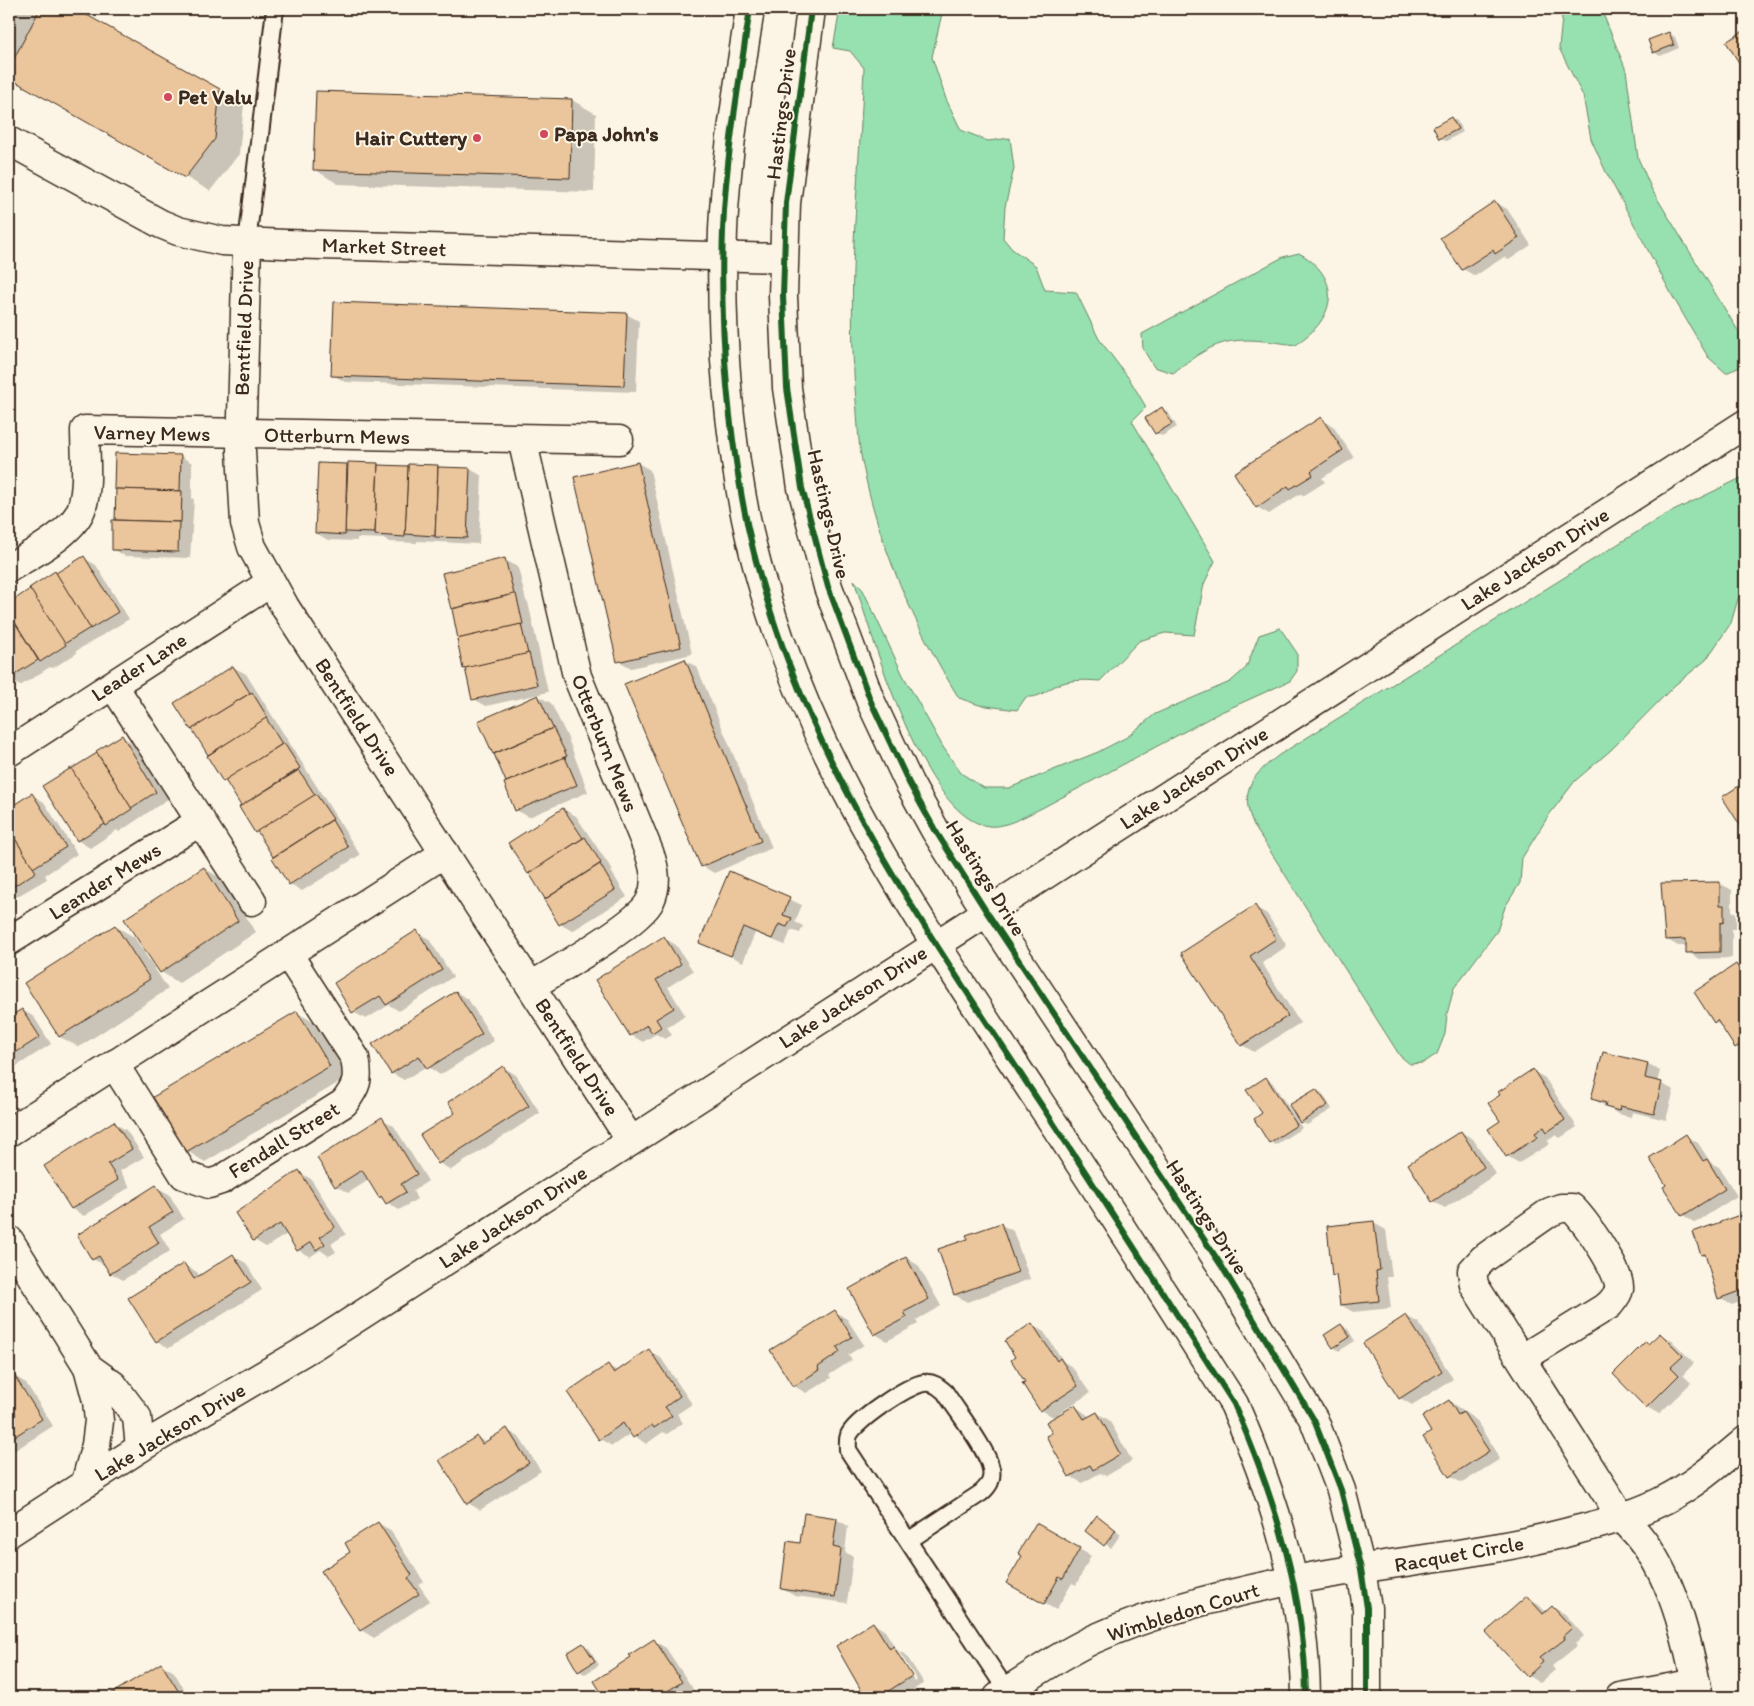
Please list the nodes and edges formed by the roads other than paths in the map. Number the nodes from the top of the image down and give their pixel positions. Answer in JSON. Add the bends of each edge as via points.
{"nodes":[{"id":1,"x":275,"y":9,"type":"edge"},
{"id":2,"x":750,"y":9,"type":"edge"},
{"id":3,"x":811,"y":9,"type":"edge"},
{"id":4,"x":9,"y":141,"type":"edge"},
{"id":5,"x":247,"y":243,"type":"junction"},
{"id":6,"x":723,"y":256,"type":"junction"},
{"id":7,"x":783,"y":258,"type":"junction"},
{"id":8,"x":1745,"y":424,"type":"edge"},
{"id":9,"x":241,"y":435,"type":"junction"},
{"id":10,"x":522,"y":439,"type":"junction"},
{"id":11,"x":619,"y":440,"type":"dead end"},
{"id":12,"x":9,"y":568,"type":"edge"},
{"id":13,"x":270,"y":583,"type":"junction"},
{"id":14,"x":113,"y":685,"type":"junction"},
{"id":15,"x":9,"y":752,"type":"edge"},
{"id":16,"x":201,"y":821,"type":"junction"},
{"id":17,"x":445,"y":853,"type":"junction"},
{"id":18,"x":252,"y":901,"type":"dead end"},
{"id":19,"x":986,"y":912,"type":"junction"},
{"id":20,"x":9,"y":941,"type":"edge"},
{"id":21,"x":935,"y":944,"type":"junction"},
{"id":22,"x":288,"y":954,"type":"junction"},
{"id":23,"x":532,"y":986,"type":"junction"},
{"id":24,"x":114,"y":1064,"type":"junction"},
{"id":25,"x":9,"y":1132,"type":"edge"},
{"id":26,"x":631,"y":1141,"type":"junction"},
{"id":27,"x":9,"y":1240,"type":"edge"},
{"id":28,"x":1521,"y":1359,"type":"junction"},
{"id":29,"x":88,"y":1367,"type":"junction"},
{"id":30,"x":1745,"y":1442,"type":"edge"},
{"id":31,"x":140,"y":1448,"type":"junction"},
{"id":32,"x":85,"y":1484,"type":"junction"},
{"id":33,"x":1622,"y":1518,"type":"junction"},
{"id":34,"x":9,"y":1533,"type":"edge"},
{"id":35,"x":908,"y":1542,"type":"junction"},
{"id":36,"x":1361,"y":1570,"type":"junction"},
{"id":37,"x":1294,"y":1580,"type":"junction"},
{"id":38,"x":1697,"y":1690,"type":"edge"},
{"id":39,"x":1002,"y":1694,"type":"edge"},
{"id":40,"x":1306,"y":1697,"type":"edge"},
{"id":41,"x":1367,"y":1697,"type":"edge"},
{"id":42,"x":1620,"y":1697,"type":"edge"}],
"edges":[{"from":1,"to":5,"type":"lane"},
{"from":2,"to":6,"type":"street","via":[[732,131]]},
{"from":3,"to":7,"type":"street","name":"Hastings Drive","via":[[786,203]]},
{"from":4,"to":5,"type":"street","name":"Market Street","via":[[161,224],[206,239]]},
{"from":5,"to":6,"type":"street","name":"Market Street"},
{"from":5,"to":9,"type":"street","name":"Bentfield Drive"},
{"from":6,"to":7,"type":"street","name":"Market Street"},
{"from":6,"to":21,"type":"street","via":[[729,403],[742,499],[760,574],[788,664],[827,755],[882,860]]},
{"from":7,"to":19,"type":"street","name":"Hastings Drive","via":[[787,388],[802,488],[828,587],[871,702],[909,783]]},
{"from":8,"to":19,"type":"street","name":"Lake Jackson Drive"},
{"from":9,"to":10,"type":"street","name":"Otterburn Mews"},
{"from":9,"to":12,"type":"street","name":"Varney Mews","via":[[85,430],[85,493],[81,509],[56,538]]},
{"from":9,"to":13,"type":"street","name":"Bentfield Drive","via":[[245,523],[252,547]]},
{"from":10,"to":11,"type":"street","name":"Otterburn Mews"},
{"from":10,"to":23,"type":"street","name":"Otterburn Mews","via":[[577,676],[649,852],[656,880],[644,911]]},
{"from":13,"to":14,"type":"street","name":"Leader Lane"},
{"from":13,"to":17,"type":"street","name":"Bentfield Drive"},
{"from":14,"to":15,"type":"street","name":"Leader Lane"},
{"from":14,"to":16,"type":"street"},
{"from":16,"to":18,"type":"street"},
{"from":16,"to":20,"type":"street","name":"Leander Mews"},
{"from":17,"to":22,"type":"street"},
{"from":17,"to":23,"type":"street","name":"Bentfield Drive"},
{"from":19,"to":21,"type":"street","name":"Lake Jackson Drive"},
{"from":19,"to":36,"type":"street","name":"Hastings Drive","via":[[1221,1266],[1314,1420],[1341,1490]]},
{"from":21,"to":26,"type":"street","name":"Lake Jackson Drive"},
{"from":21,"to":37,"type":"street","via":[[1234,1404],[1258,1458]]},
{"from":22,"to":24,"type":"street"},
{"from":22,"to":24,"type":"street","name":"Fendall Street","via":[[355,1058],[358,1074],[354,1089],[344,1103],[221,1180],[209,1184],[184,1175]]},
{"from":23,"to":26,"type":"street","name":"Bentfield Drive"},
{"from":24,"to":25,"type":"street"},
{"from":26,"to":31,"type":"street","name":"Lake Jackson Drive","via":[[314,1346]]},
{"from":27,"to":29,"type":"street"},
{"from":28,"to":28,"type":"street","via":[[1474,1285],[1472,1271],[1483,1259],[1550,1212],[1572,1208],[1581,1217],[1616,1275],[1619,1288],[1616,1297],[1609,1305]]},
{"from":28,"to":33,"type":"street"},
{"from":29,"to":31,"type":"street","via":[[113,1385],[137,1417]]},
{"from":29,"to":32,"type":"street","via":[[99,1420]]},
{"from":30,"to":33,"type":"street","name":"Racquet Circle","via":[[1696,1481],[1664,1500]]},
{"from":31,"to":32,"type":"street","name":"Lake Jackson Drive"},
{"from":32,"to":34,"type":"street","name":"Lake Jackson Drive"},
{"from":33,"to":36,"type":"street","name":"Racquet Circle","via":[[1489,1551]]},
{"from":33,"to":38,"type":"street","via":[[1646,1545],[1672,1594],[1684,1625]]},
{"from":35,"to":35,"type":"lane","via":[[848,1450],[847,1442],[857,1423],[913,1386],[935,1384],[944,1392],[988,1459],[991,1477],[989,1485],[981,1493]]},
{"from":35,"to":39,"type":"lane"},
{"from":36,"to":37,"type":"street","name":"Racquet Circle"},
{"from":36,"to":41,"type":"street","name":"Hastings Drive","via":[[1367,1608]]},
{"from":37,"to":39,"type":"street","name":"Wimbledon Court","via":[[1209,1600],[1135,1623],[1054,1660]]},
{"from":37,"to":40,"type":"street","via":[[1306,1659]]},
{"from":38,"to":42,"type":"street"}]}
